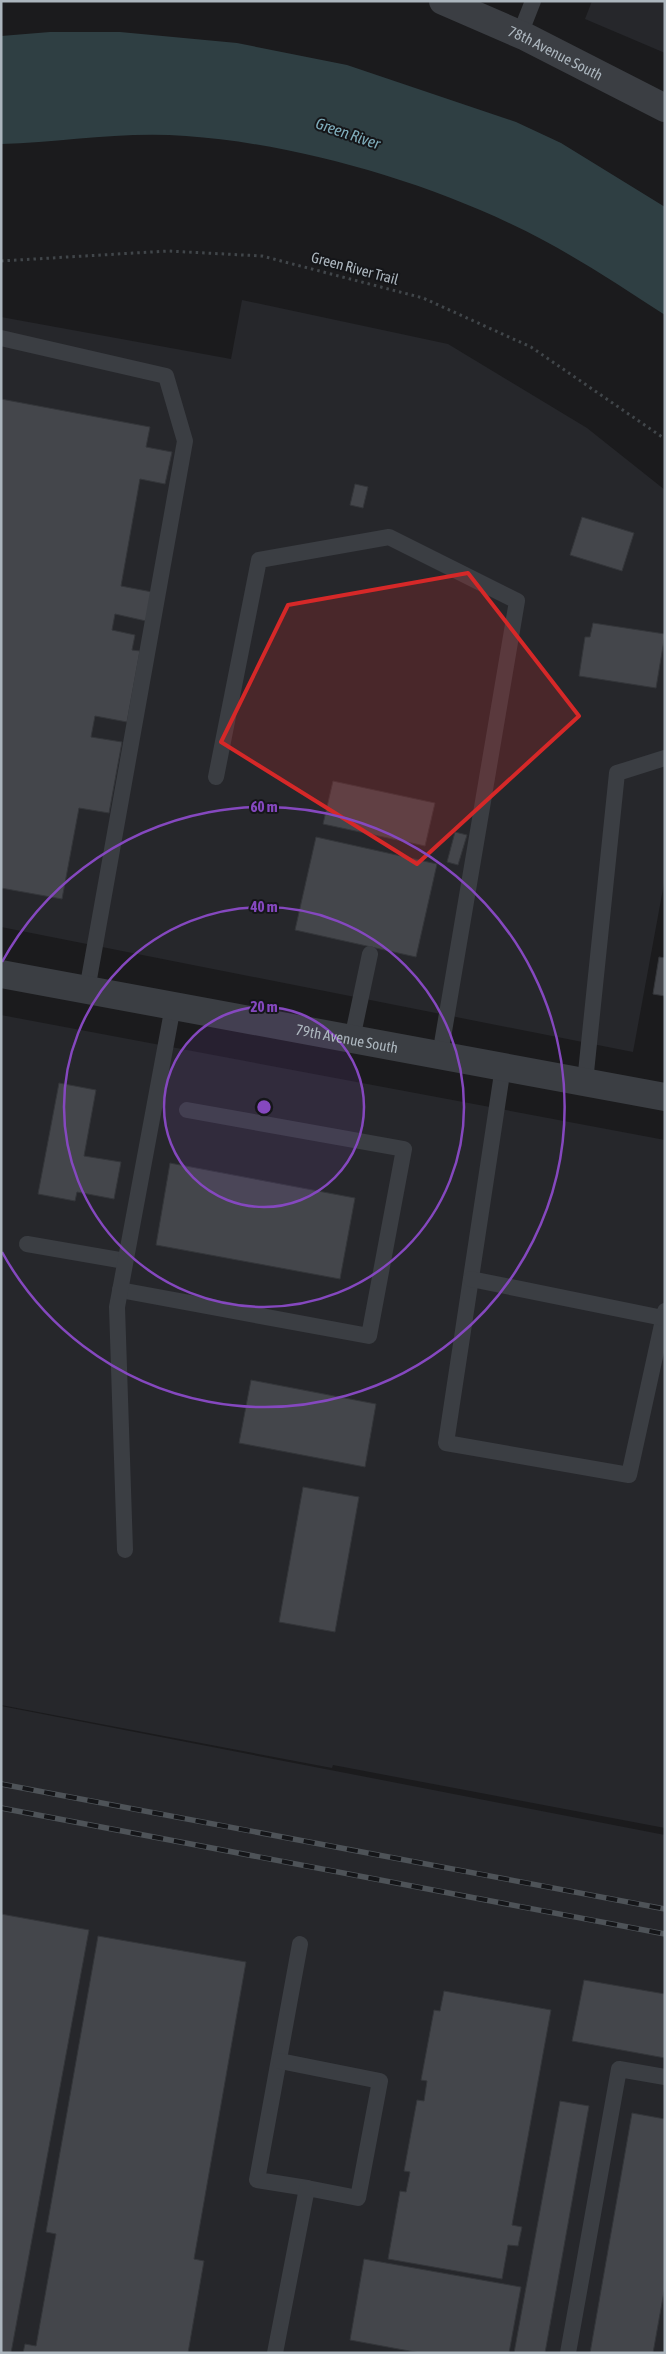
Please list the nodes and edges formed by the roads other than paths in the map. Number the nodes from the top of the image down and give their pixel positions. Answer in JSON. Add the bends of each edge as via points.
{"nodes":[{"id":1,"x":443,"y":1,"type":"edge"},
{"id":2,"x":533,"y":1,"type":"edge"},
{"id":3,"x":520,"y":34,"type":"junction"},
{"id":4,"x":665,"y":108,"type":"edge"},
{"id":5,"x":1,"y":338,"type":"edge"},
{"id":6,"x":665,"y":758,"type":"edge"},
{"id":7,"x":216,"y":777,"type":"dead end"},
{"id":8,"x":370,"y":954,"type":"dead end"},
{"id":9,"x":1,"y":974,"type":"edge"},
{"id":10,"x":87,"y":990,"type":"junction"},
{"id":11,"x":173,"y":1006,"type":"junction"},
{"id":12,"x":352,"y":1039,"type":"junction"},
{"id":13,"x":440,"y":1055,"type":"junction"},
{"id":14,"x":504,"y":1066,"type":"junction"},
{"id":15,"x":585,"y":1082,"type":"junction"},
{"id":16,"x":665,"y":1097,"type":"edge"},
{"id":17,"x":187,"y":1110,"type":"dead end"},
{"id":18,"x":27,"y":1244,"type":"dead end"},
{"id":19,"x":125,"y":1261,"type":"junction"},
{"id":20,"x":471,"y":1279,"type":"junction"},
{"id":21,"x":120,"y":1290,"type":"junction"},
{"id":22,"x":664,"y":1315,"type":"edge"},
{"id":23,"x":125,"y":1550,"type":"dead end"},
{"id":24,"x":300,"y":1944,"type":"dead end"},
{"id":25,"x":280,"y":2061,"type":"junction"},
{"id":26,"x":665,"y":2077,"type":"edge"},
{"id":27,"x":307,"y":2188,"type":"junction"},
{"id":28,"x":275,"y":2353,"type":"edge"},
{"id":29,"x":568,"y":2353,"type":"edge"}],
"edges":[{"from":1,"to":3,"type":"street","name":"78th Avenue South"},
{"from":2,"to":3,"type":"lane"},
{"from":3,"to":4,"type":"street","name":"78th Avenue South"},
{"from":5,"to":10,"type":"lane","via":[[166,376],[185,441]]},
{"from":6,"to":15,"type":"lane","via":[[617,773]]},
{"from":7,"to":13,"type":"lane","via":[[259,560],[389,537],[517,601]]},
{"from":8,"to":12,"type":"lane"},
{"from":9,"to":10,"type":"street","name":"79th Avenue South"},
{"from":10,"to":11,"type":"street","name":"79th Avenue South"},
{"from":11,"to":12,"type":"street","name":"79th Avenue South"},
{"from":11,"to":19,"type":"lane"},
{"from":12,"to":13,"type":"street","name":"79th Avenue South"},
{"from":13,"to":14,"type":"street","name":"79th Avenue South"},
{"from":14,"to":15,"type":"street","name":"79th Avenue South"},
{"from":14,"to":20,"type":"lane"},
{"from":15,"to":16,"type":"street","name":"79th Avenue South"},
{"from":17,"to":21,"type":"lane","via":[[404,1149],[369,1336]]},
{"from":18,"to":19,"type":"lane"},
{"from":19,"to":21,"type":"lane"},
{"from":20,"to":22,"type":"lane"},
{"from":20,"to":22,"type":"lane","via":[[446,1443],[629,1475]]},
{"from":21,"to":23,"type":"lane","via":[[117,1307]]},
{"from":24,"to":25,"type":"lane"},
{"from":25,"to":27,"type":"lane","via":[[257,2180]]},
{"from":25,"to":27,"type":"lane","via":[[380,2081],[358,2198]]},
{"from":26,"to":29,"type":"lane","via":[[619,2068]]},
{"from":27,"to":28,"type":"lane"}]}
